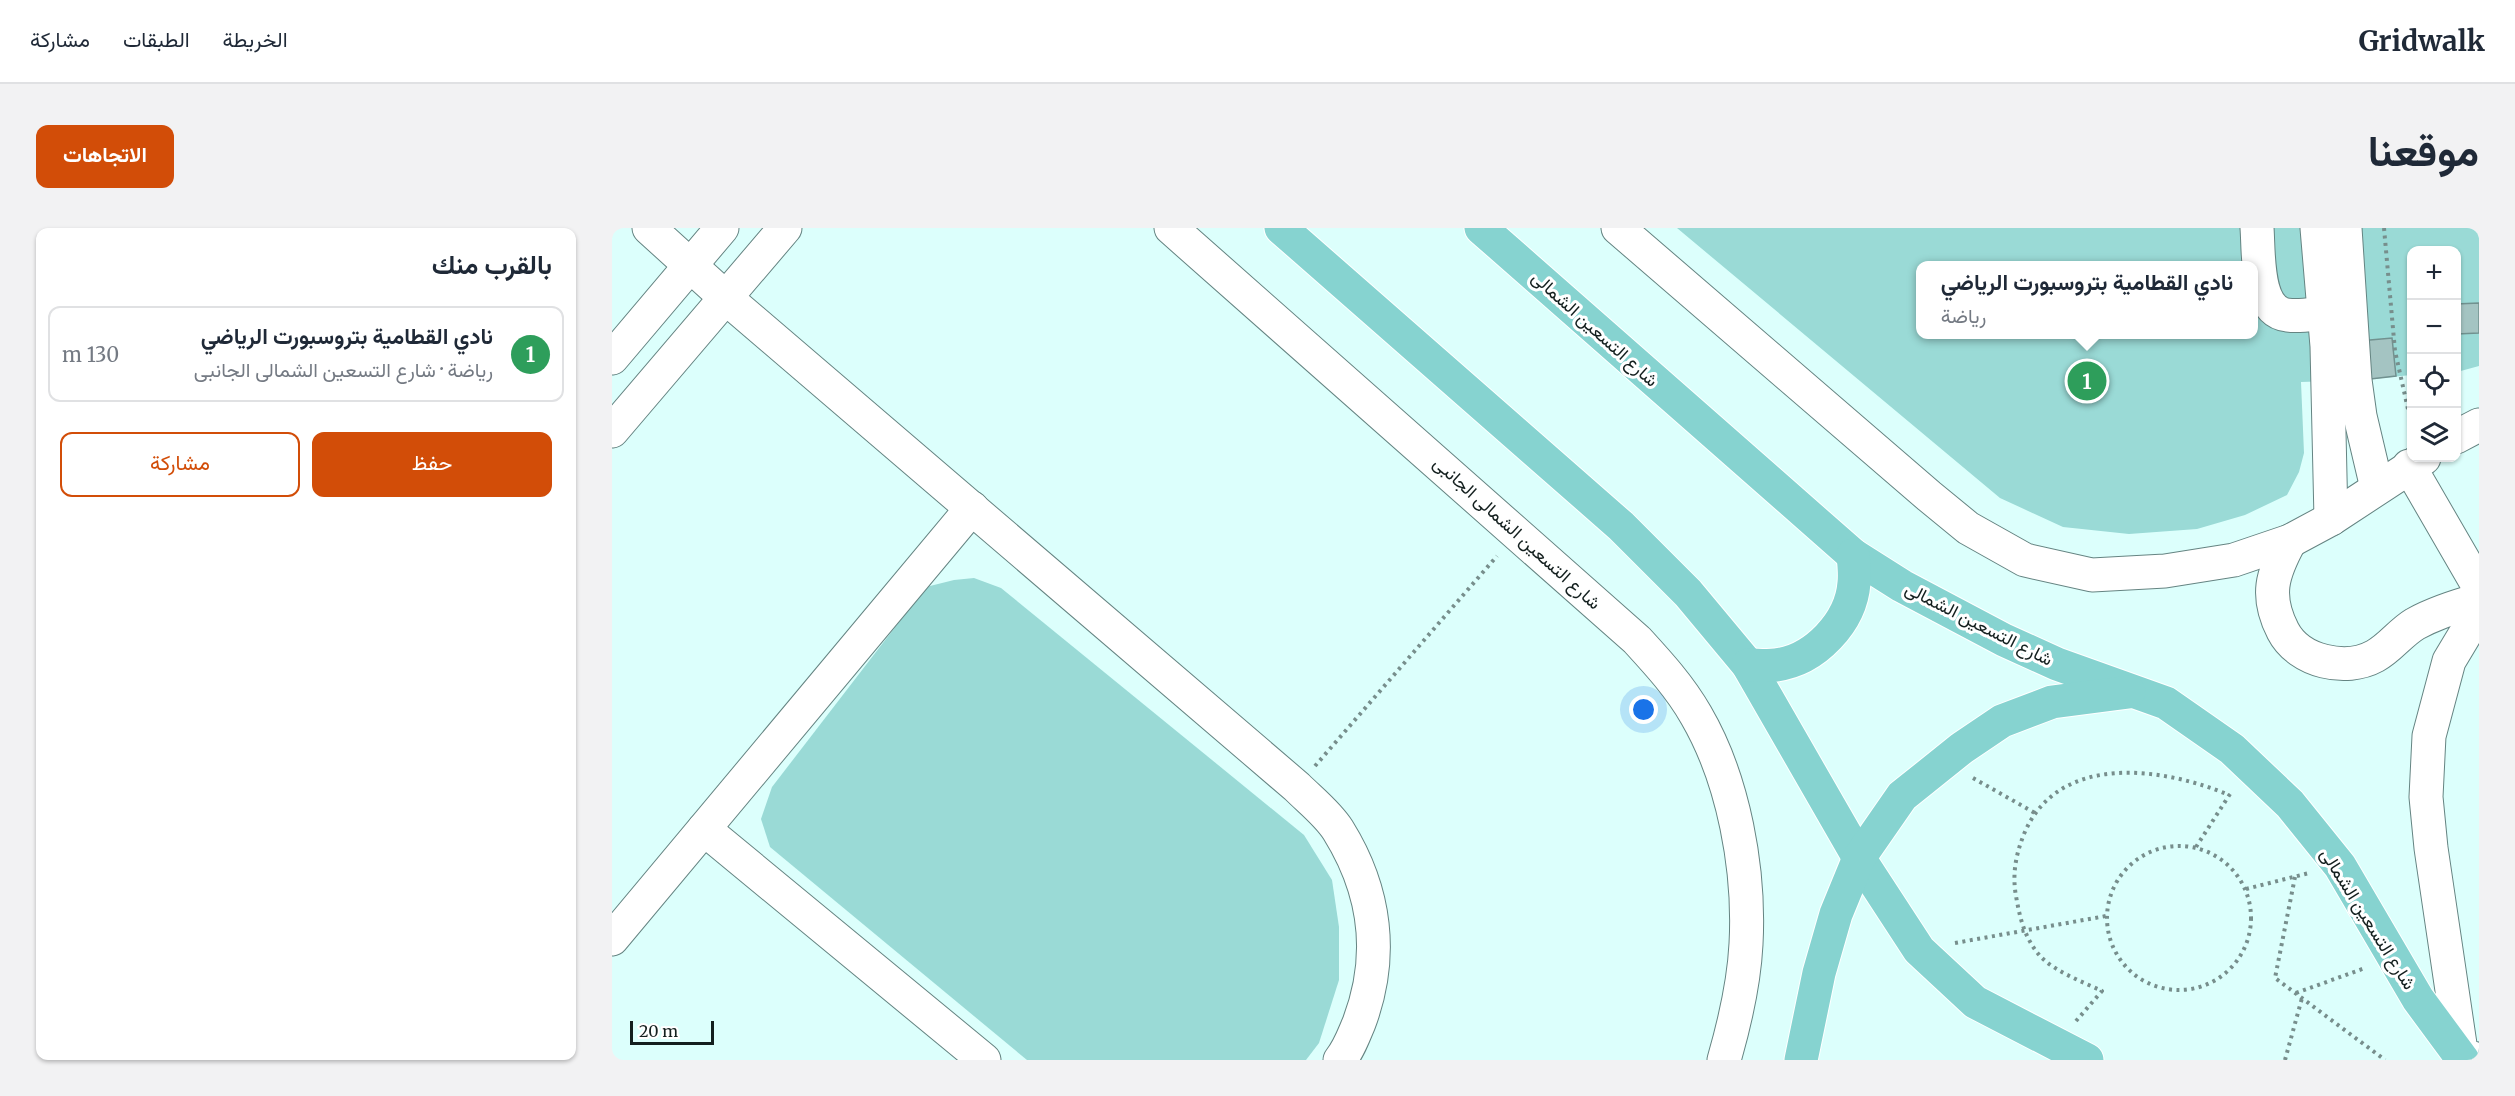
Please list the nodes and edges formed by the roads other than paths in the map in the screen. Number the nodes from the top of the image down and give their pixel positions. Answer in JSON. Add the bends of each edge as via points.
{"nodes":[{"id":1,"x":649,"y":228,"type":"edge"},
{"id":2,"x":722,"y":228,"type":"edge"},
{"id":3,"x":785,"y":228,"type":"edge"},
{"id":4,"x":1171,"y":228,"type":"edge"},
{"id":5,"x":1281,"y":228,"type":"edge"},
{"id":6,"x":1481,"y":228,"type":"edge"},
{"id":7,"x":1618,"y":228,"type":"edge"},
{"id":8,"x":2257,"y":228,"type":"edge"},
{"id":9,"x":2317,"y":228,"type":"edge"},
{"id":10,"x":2345,"y":228,"type":"edge"},
{"id":11,"x":690,"y":266,"type":"junction"},
{"id":12,"x":726,"y":298,"type":"junction"},
{"id":13,"x":2325,"y":313,"type":"junction"},
{"id":14,"x":612,"y":358,"type":"edge"},
{"id":15,"x":2479,"y":425,"type":"edge"},
{"id":16,"x":612,"y":431,"type":"edge"},
{"id":17,"x":2461,"y":435,"type":"edge"},
{"id":18,"x":2417,"y":462,"type":"edge"},
{"id":19,"x":2377,"y":488,"type":"junction"},
{"id":20,"x":972,"y":508,"type":"junction"},
{"id":21,"x":2331,"y":519,"type":"junction"},
{"id":22,"x":2290,"y":541,"type":"junction"},
{"id":23,"x":1853,"y":555,"type":"junction"},
{"id":24,"x":2479,"y":586,"type":"edge"},
{"id":25,"x":2479,"y":600,"type":"edge"},
{"id":26,"x":2479,"y":611,"type":"edge"},
{"id":27,"x":1748,"y":665,"type":"junction"},
{"id":28,"x":2137,"y":691,"type":"junction"},
{"id":29,"x":704,"y":828,"type":"junction"},
{"id":30,"x":1859,"y":858,"type":"junction"},
{"id":31,"x":612,"y":939,"type":"edge"},
{"id":32,"x":2468,"y":1059,"type":"edge"},
{"id":33,"x":984,"y":1060,"type":"edge"},
{"id":34,"x":1340,"y":1060,"type":"edge"},
{"id":35,"x":1724,"y":1060,"type":"edge"},
{"id":36,"x":1801,"y":1060,"type":"edge"},
{"id":37,"x":2087,"y":1060,"type":"edge"}],
"edges":[{"from":1,"to":11,"type":"street"},
{"from":2,"to":11,"type":"street"},
{"from":3,"to":12,"type":"street"},
{"from":4,"to":35,"type":"street","name":"شارع التسعين الشمالى الجانبى","via":[[1637,640],[1670,676],[1718,759],[1732,805],[1744,874],[1746,943],[1737,1013]]},
{"from":5,"to":27,"type":"main road","via":[[1621,526],[1688,593]]},
{"from":6,"to":23,"type":"main road","name":"شارع التسعين الشمالى"},
{"from":7,"to":22,"type":"street","via":[[1968,528],[2025,560],[2092,575],[2165,572],[2234,560]]},
{"from":8,"to":13,"type":"street","via":[[2263,288],[2270,306],[2287,315]]},
{"from":9,"to":13,"type":"street"},
{"from":10,"to":19,"type":"street","via":[[2355,380]]},
{"from":11,"to":12,"type":"street"},
{"from":11,"to":14,"type":"street"},
{"from":12,"to":16,"type":"street"},
{"from":12,"to":20,"type":"street"},
{"from":13,"to":21,"type":"street"},
{"from":15,"to":17,"type":"street"},
{"from":18,"to":19,"type":"street"},
{"from":18,"to":24,"type":"street"},
{"from":19,"to":21,"type":"street"},
{"from":20,"to":29,"type":"street"},
{"from":20,"to":34,"type":"street","via":[[1298,787],[1337,829],[1364,881],[1375,938],[1369,996],[1348,1050]]},
{"from":21,"to":22,"type":"street"},
{"from":22,"to":25,"type":"street","via":[[2277,565],[2271,590],[2274,614],[2286,636],[2304,653],[2327,663],[2352,664],[2375,656],[2413,625]]},
{"from":23,"to":27,"type":"main road","via":[[1854,584],[1846,613],[1829,637],[1805,655],[1778,665]]},
{"from":23,"to":28,"type":"main road","name":"شارع التسعين الشمالى","via":[[2004,640],[2057,664]]},
{"from":26,"to":32,"type":"street","via":[[2449,661],[2429,736],[2426,797],[2431,848]]},
{"from":27,"to":30,"type":"main road"},
{"from":28,"to":30,"type":"main road","via":[[2052,702],[2002,722],[1902,796]]},
{"from":28,"to":32,"type":"main road","name":"شارع التسعين الشمالى","via":[[2166,703],[2232,749],[2290,804],[2340,866],[2418,999]]},
{"from":29,"to":31,"type":"street"},
{"from":29,"to":33,"type":"street"},
{"from":30,"to":36,"type":"main road","via":[[1836,914],[1819,972]]},
{"from":30,"to":37,"type":"main road","via":[[1919,950],[1974,1002]]}]}
